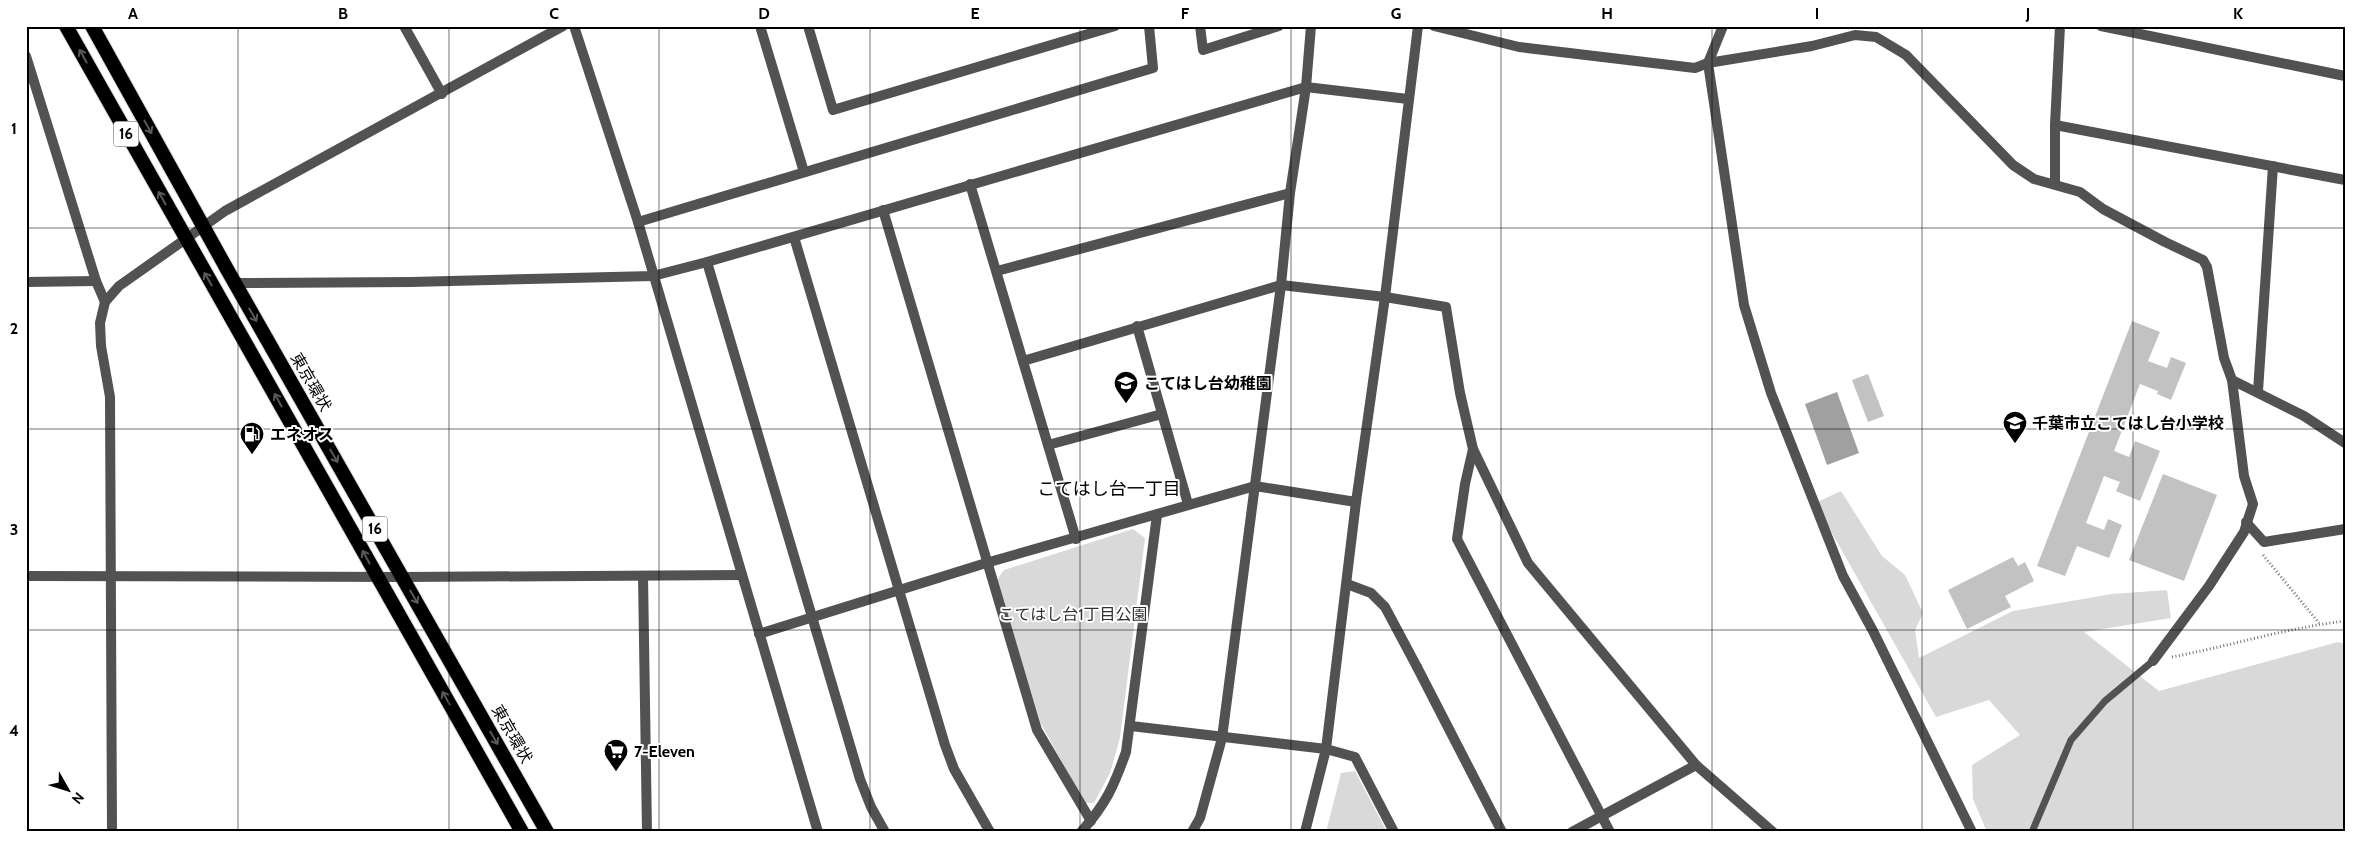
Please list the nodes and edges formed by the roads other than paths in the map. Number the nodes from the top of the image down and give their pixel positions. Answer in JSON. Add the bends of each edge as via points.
{"nodes":[{"id":1,"x":66,"y":26,"type":"edge"},
{"id":2,"x":92,"y":26,"type":"edge"},
{"id":3,"x":404,"y":26,"type":"edge"},
{"id":4,"x":563,"y":26,"type":"edge"},
{"id":5,"x":574,"y":26,"type":"edge"},
{"id":6,"x":760,"y":26,"type":"edge"},
{"id":7,"x":808,"y":26,"type":"edge"},
{"id":8,"x":1115,"y":26,"type":"edge"},
{"id":9,"x":1149,"y":26,"type":"edge"},
{"id":10,"x":1200,"y":26,"type":"edge"},
{"id":11,"x":1279,"y":26,"type":"edge"},
{"id":12,"x":1312,"y":26,"type":"edge"},
{"id":13,"x":1418,"y":26,"type":"edge"},
{"id":14,"x":1434,"y":26,"type":"edge"},
{"id":15,"x":1723,"y":26,"type":"edge"},
{"id":16,"x":2060,"y":26,"type":"edge"},
{"id":17,"x":2101,"y":26,"type":"edge"},
{"id":18,"x":26,"y":56,"type":"edge"},
{"id":19,"x":1708,"y":63,"type":"junction"},
{"id":20,"x":2345,"y":76,"type":"edge"},
{"id":21,"x":1306,"y":88,"type":"junction"},
{"id":22,"x":442,"y":94,"type":"junction"},
{"id":23,"x":1408,"y":99,"type":"junction"},
{"id":24,"x":2055,"y":125,"type":"junction"},
{"id":25,"x":2273,"y":166,"type":"junction"},
{"id":26,"x":804,"y":172,"type":"junction"},
{"id":27,"x":2345,"y":180,"type":"edge"},
{"id":28,"x":970,"y":184,"type":"junction"},
{"id":29,"x":2054,"y":184,"type":"junction"},
{"id":30,"x":1290,"y":193,"type":"junction"},
{"id":31,"x":883,"y":210,"type":"junction"},
{"id":32,"x":638,"y":222,"type":"junction"},
{"id":33,"x":204,"y":226,"type":"junction"},
{"id":34,"x":794,"y":237,"type":"junction"},
{"id":35,"x":186,"y":241,"type":"junction"},
{"id":36,"x":707,"y":262,"type":"junction"},
{"id":37,"x":997,"y":271,"type":"junction"},
{"id":38,"x":653,"y":276,"type":"junction"},
{"id":39,"x":96,"y":281,"type":"junction"},
{"id":40,"x":26,"y":282,"type":"edge"},
{"id":41,"x":234,"y":283,"type":"junction"},
{"id":42,"x":1281,"y":285,"type":"junction"},
{"id":43,"x":1385,"y":297,"type":"junction"},
{"id":44,"x":106,"y":302,"type":"junction"},
{"id":45,"x":1137,"y":326,"type":"junction"},
{"id":46,"x":1023,"y":361,"type":"junction"},
{"id":47,"x":2232,"y":380,"type":"junction"},
{"id":48,"x":2258,"y":391,"type":"junction"},
{"id":49,"x":1162,"y":414,"type":"junction"},
{"id":50,"x":2345,"y":442,"type":"edge"},
{"id":51,"x":1048,"y":445,"type":"junction"},
{"id":52,"x":1473,"y":449,"type":"junction"},
{"id":53,"x":1255,"y":486,"type":"junction"},
{"id":54,"x":1356,"y":502,"type":"junction"},
{"id":55,"x":1188,"y":504,"type":"junction"},
{"id":56,"x":1157,"y":515,"type":"junction"},
{"id":57,"x":2246,"y":522,"type":"junction"},
{"id":58,"x":2345,"y":529,"type":"edge"},
{"id":59,"x":1076,"y":539,"type":"junction"},
{"id":60,"x":986,"y":563,"type":"junction"},
{"id":61,"x":110,"y":575,"type":"junction"},
{"id":62,"x":742,"y":575,"type":"junction"},
{"id":63,"x":26,"y":576,"type":"edge"},
{"id":64,"x":377,"y":576,"type":"junction"},
{"id":65,"x":643,"y":576,"type":"junction"},
{"id":66,"x":403,"y":577,"type":"junction"},
{"id":67,"x":1347,"y":584,"type":"junction"},
{"id":68,"x":899,"y":590,"type":"junction"},
{"id":69,"x":813,"y":617,"type":"junction"},
{"id":70,"x":759,"y":634,"type":"junction"},
{"id":71,"x":2153,"y":661,"type":"joint"},
{"id":72,"x":1131,"y":726,"type":"junction"},
{"id":73,"x":1222,"y":738,"type":"junction"},
{"id":74,"x":1326,"y":749,"type":"junction"},
{"id":75,"x":1696,"y":765,"type":"junction"},
{"id":76,"x":1601,"y":816,"type":"junction"},
{"id":77,"x":1091,"y":821,"type":"junction"},
{"id":78,"x":112,"y":832,"type":"edge"},
{"id":79,"x":522,"y":832,"type":"edge"},
{"id":80,"x":547,"y":832,"type":"edge"},
{"id":81,"x":647,"y":832,"type":"edge"},
{"id":82,"x":818,"y":832,"type":"edge"},
{"id":83,"x":885,"y":832,"type":"edge"},
{"id":84,"x":990,"y":832,"type":"edge"},
{"id":85,"x":1081,"y":832,"type":"edge"},
{"id":86,"x":1192,"y":832,"type":"edge"},
{"id":87,"x":1305,"y":832,"type":"edge"},
{"id":88,"x":1394,"y":832,"type":"edge"},
{"id":89,"x":1502,"y":832,"type":"edge"},
{"id":90,"x":1572,"y":832,"type":"edge"},
{"id":91,"x":1610,"y":832,"type":"edge"},
{"id":92,"x":1773,"y":832,"type":"edge"},
{"id":93,"x":1972,"y":832,"type":"edge"},
{"id":94,"x":2032,"y":832,"type":"edge"}],
"edges":[{"from":35,"to":1,"type":"highway","number":"16","one_way":true},
{"from":2,"to":33,"type":"highway","name":"東京環状","number":"16","one_way":true},
{"from":3,"to":22,"type":"street"},
{"from":4,"to":22,"type":"street"},
{"from":5,"to":32,"type":"street"},
{"from":6,"to":26,"type":"street"},
{"from":7,"to":8,"type":"street","via":[[834,110]]},
{"from":9,"to":26,"type":"street","via":[[1152,68]]},
{"from":10,"to":11,"type":"street","via":[[1203,50]]},
{"from":12,"to":21,"type":"street"},
{"from":13,"to":23,"type":"street"},
{"from":14,"to":19,"type":"street","via":[[1520,47],[1695,68]]},
{"from":15,"to":19,"type":"street"},
{"from":16,"to":24,"type":"street"},
{"from":17,"to":20,"type":"street"},
{"from":18,"to":39,"type":"street"},
{"from":19,"to":29,"type":"street","via":[[1812,46],[1855,35],[1876,37],[1906,55],[2013,165],[2034,180]]},
{"from":19,"to":93,"type":"street","via":[[1744,305],[1771,393],[1843,576]]},
{"from":21,"to":23,"type":"street"},
{"from":21,"to":28,"type":"street"},
{"from":21,"to":30,"type":"street"},
{"from":22,"to":33,"type":"street","via":[[225,211]]},
{"from":23,"to":43,"type":"street"},
{"from":24,"to":25,"type":"street"},
{"from":24,"to":29,"type":"street"},
{"from":25,"to":27,"type":"street"},
{"from":25,"to":48,"type":"street"},
{"from":26,"to":32,"type":"street"},
{"from":28,"to":31,"type":"street"},
{"from":28,"to":37,"type":"street"},
{"from":29,"to":47,"type":"street","via":[[2080,192],[2103,208],[2203,260],[2224,358]]},
{"from":30,"to":37,"type":"street"},
{"from":30,"to":42,"type":"street"},
{"from":31,"to":34,"type":"street"},
{"from":31,"to":60,"type":"street"},
{"from":32,"to":38,"type":"street"},
{"from":33,"to":35,"type":"street"},
{"from":33,"to":41,"type":"highway","name":"東京環状","number":"16"},
{"from":34,"to":36,"type":"street"},
{"from":34,"to":68,"type":"street"},
{"from":35,"to":44,"type":"street","via":[[119,286]]},
{"from":64,"to":35,"type":"highway","number":"16","one_way":true},
{"from":36,"to":38,"type":"street"},
{"from":36,"to":69,"type":"street"},
{"from":37,"to":46,"type":"street"},
{"from":38,"to":41,"type":"street"},
{"from":38,"to":62,"type":"street"},
{"from":39,"to":40,"type":"street"},
{"from":39,"to":44,"type":"street"},
{"from":41,"to":66,"type":"highway","name":"東京環状","number":"16","one_way":true},
{"from":42,"to":43,"type":"street"},
{"from":42,"to":45,"type":"street"},
{"from":42,"to":53,"type":"street"},
{"from":43,"to":52,"type":"street","via":[[1446,307]]},
{"from":43,"to":54,"type":"street"},
{"from":44,"to":61,"type":"street","via":[[100,323],[110,397]]},
{"from":45,"to":46,"type":"street"},
{"from":45,"to":49,"type":"street"},
{"from":46,"to":51,"type":"street"},
{"from":47,"to":48,"type":"street"},
{"from":47,"to":57,"type":"street","via":[[2244,476],[2253,504]]},
{"from":48,"to":50,"type":"street"},
{"from":49,"to":51,"type":"street"},
{"from":49,"to":55,"type":"street"},
{"from":51,"to":59,"type":"street"},
{"from":52,"to":75,"type":"street","via":[[1528,563]]},
{"from":52,"to":76,"type":"street","via":[[1457,539]]},
{"from":53,"to":54,"type":"street"},
{"from":53,"to":55,"type":"street"},
{"from":53,"to":73,"type":"street"},
{"from":54,"to":67,"type":"street"},
{"from":55,"to":56,"type":"street"},
{"from":56,"to":59,"type":"street"},
{"from":56,"to":72,"type":"street"},
{"from":57,"to":58,"type":"street","via":[[2264,542]]},
{"from":57,"to":71,"type":"street","via":[[2244,532],[2209,586]]},
{"from":59,"to":60,"type":"street"},
{"from":60,"to":68,"type":"street"},
{"from":60,"to":77,"type":"street","via":[[1037,730]]},
{"from":61,"to":63,"type":"street"},
{"from":61,"to":64,"type":"street"},
{"from":61,"to":78,"type":"street"},
{"from":62,"to":65,"type":"street"},
{"from":62,"to":70,"type":"street"},
{"from":64,"to":66,"type":"street"},
{"from":79,"to":64,"type":"highway","number":"16","one_way":true},
{"from":65,"to":66,"type":"street"},
{"from":65,"to":81,"type":"street"},
{"from":66,"to":80,"type":"highway","name":"東京環状","number":"16","one_way":true},
{"from":67,"to":74,"type":"street"},
{"from":67,"to":89,"type":"street","via":[[1371,593],[1385,607]]},
{"from":68,"to":69,"type":"street"},
{"from":68,"to":84,"type":"street","via":[[954,769]]},
{"from":69,"to":70,"type":"street"},
{"from":69,"to":83,"type":"street","via":[[860,779]]},
{"from":70,"to":82,"type":"street"},
{"from":71,"to":94,"type":"lane","via":[[2105,701],[2071,740]]},
{"from":72,"to":73,"type":"street"},
{"from":72,"to":77,"type":"street","via":[[1113,789]]},
{"from":73,"to":74,"type":"street"},
{"from":73,"to":86,"type":"street","via":[[1200,818]]},
{"from":74,"to":87,"type":"street"},
{"from":74,"to":88,"type":"street","via":[[1355,757]]},
{"from":75,"to":76,"type":"street"},
{"from":75,"to":92,"type":"street"},
{"from":76,"to":90,"type":"street"},
{"from":76,"to":91,"type":"street"},
{"from":77,"to":85,"type":"street"}]}
